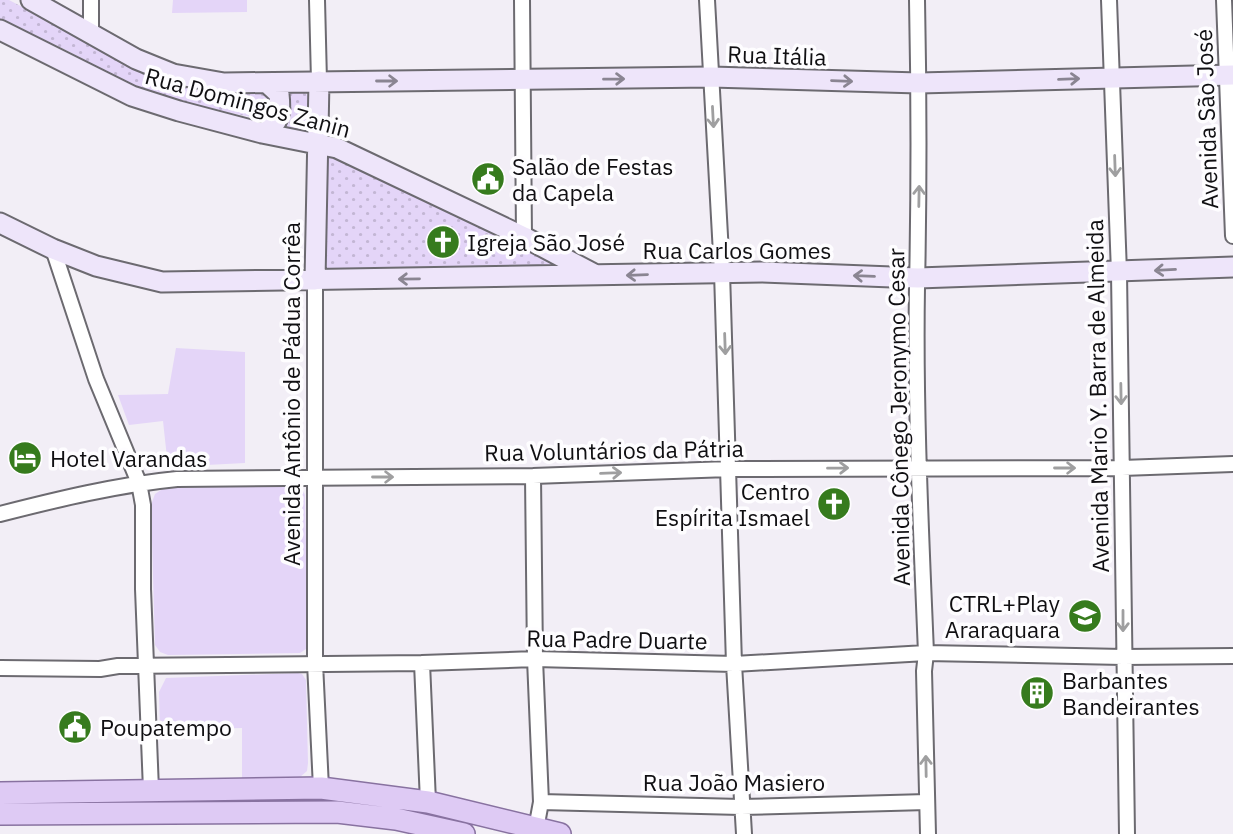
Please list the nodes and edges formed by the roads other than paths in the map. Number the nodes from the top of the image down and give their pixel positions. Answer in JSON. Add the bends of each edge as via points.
{"nodes":[{"id":1,"x":31,"y":0,"type":"edge"},
{"id":2,"x":91,"y":0,"type":"edge"},
{"id":3,"x":317,"y":0,"type":"edge"},
{"id":4,"x":522,"y":0,"type":"edge"},
{"id":5,"x":707,"y":0,"type":"edge"},
{"id":6,"x":917,"y":0,"type":"edge"},
{"id":7,"x":1109,"y":0,"type":"edge"},
{"id":8,"x":1224,"y":0,"type":"edge"},
{"id":9,"x":0,"y":30,"type":"edge"},
{"id":10,"x":91,"y":34,"type":"junction"},
{"id":11,"x":1230,"y":75,"type":"edge"},
{"id":12,"x":711,"y":78,"type":"junction"},
{"id":13,"x":1112,"y":78,"type":"junction"},
{"id":14,"x":522,"y":80,"type":"junction"},
{"id":15,"x":319,"y":81,"type":"junction"},
{"id":16,"x":267,"y":83,"type":"junction"},
{"id":17,"x":919,"y":83,"type":"junction"},
{"id":18,"x":262,"y":132,"type":"junction"},
{"id":19,"x":318,"y":144,"type":"junction"},
{"id":20,"x":0,"y":223,"type":"edge"},
{"id":21,"x":1233,"y":236,"type":"edge"},
{"id":22,"x":524,"y":237,"type":"junction"},
{"id":23,"x":53,"y":249,"type":"junction"},
{"id":24,"x":1233,"y":267,"type":"edge"},
{"id":25,"x":722,"y":272,"type":"junction"},
{"id":26,"x":1119,"y":272,"type":"junction"},
{"id":27,"x":597,"y":276,"type":"junction"},
{"id":28,"x":918,"y":278,"type":"junction"},
{"id":29,"x":315,"y":280,"type":"junction"},
{"id":30,"x":1233,"y":464,"type":"edge"},
{"id":31,"x":919,"y":467,"type":"junction"},
{"id":32,"x":1122,"y":468,"type":"junction"},
{"id":33,"x":729,"y":469,"type":"junction"},
{"id":34,"x":533,"y":475,"type":"junction"},
{"id":35,"x":315,"y":477,"type":"junction"},
{"id":36,"x":139,"y":483,"type":"junction"},
{"id":37,"x":0,"y":514,"type":"edge"},
{"id":38,"x":926,"y":653,"type":"junction"},
{"id":39,"x":1233,"y":656,"type":"edge"},
{"id":40,"x":1123,"y":657,"type":"junction"},
{"id":41,"x":535,"y":659,"type":"junction"},
{"id":42,"x":315,"y":663,"type":"junction"},
{"id":43,"x":422,"y":663,"type":"junction"},
{"id":44,"x":734,"y":664,"type":"junction"},
{"id":45,"x":146,"y":666,"type":"junction"},
{"id":46,"x":0,"y":668,"type":"edge"},
{"id":47,"x":321,"y":788,"type":"junction"},
{"id":48,"x":150,"y":790,"type":"junction"},
{"id":49,"x":0,"y":793,"type":"edge"},
{"id":50,"x":428,"y":802,"type":"junction"},
{"id":51,"x":541,"y":802,"type":"junction"},
{"id":52,"x":927,"y":802,"type":"junction"},
{"id":53,"x":741,"y":807,"type":"junction"},
{"id":54,"x":0,"y":814,"type":"edge"},
{"id":55,"x":536,"y":829,"type":"junction"},
{"id":56,"x":464,"y":834,"type":"edge"},
{"id":57,"x":559,"y":834,"type":"edge"},
{"id":58,"x":744,"y":834,"type":"edge"},
{"id":59,"x":928,"y":834,"type":"edge"},
{"id":60,"x":1127,"y":834,"type":"edge"}],
"edges":[{"from":1,"to":10,"type":"street","name":"Rua Domingos Zanin"},
{"from":2,"to":10,"type":"street"},
{"from":3,"to":15,"type":"street","name":"Avenida Antônio de Pádua Corrêa"},
{"from":4,"to":14,"type":"street"},
{"from":5,"to":12,"type":"street"},
{"from":6,"to":17,"type":"street","name":"Avenida Cônego Jeronymo Cesar"},
{"from":7,"to":13,"type":"street","name":"Avenida Mario Y. Barra de Almeida"},
{"from":8,"to":11,"type":"street","name":"Avenida São José"},
{"from":9,"to":18,"type":"street","name":"Rua Domingos Zanin","via":[[132,96]]},
{"from":10,"to":16,"type":"street","name":"Rua Domingos Zanin","via":[[136,60],[173,74],[224,83]]},
{"from":11,"to":13,"type":"street","name":"Rua Itália"},
{"from":11,"to":21,"type":"street","name":"Avenida São José"},
{"from":14,"to":12,"type":"street","name":"Rua Itália","one_way":true},
{"from":12,"to":17,"type":"street","name":"Rua Itália","one_way":true},
{"from":12,"to":25,"type":"street","one_way":true},
{"from":17,"to":13,"type":"street","name":"Rua Itália","one_way":true},
{"from":13,"to":26,"type":"street","name":"Avenida Mario Y. Barra de Almeida","one_way":true},
{"from":15,"to":14,"type":"street","name":"Rua Itália","one_way":true},
{"from":14,"to":22,"type":"street"},
{"from":15,"to":16,"type":"street","name":"Rua Domingos Zanin"},
{"from":15,"to":19,"type":"street","name":"Avenida Antônio de Pádua Corrêa"},
{"from":16,"to":18,"type":"street","via":[[279,93],[281,112],[273,127]]},
{"from":28,"to":17,"type":"street","name":"Avenida Cônego Jeronymo Cesar","one_way":true},
{"from":18,"to":19,"type":"street","name":"Rua Domingos Zanin"},
{"from":19,"to":22,"type":"street","name":"Rua Domingos Zanin","via":[[337,148]]},
{"from":19,"to":29,"type":"street","name":"Avenida Antônio de Pádua Corrêa"},
{"from":20,"to":23,"type":"street","name":"Rua Carlos Gomes"},
{"from":22,"to":27,"type":"street","name":"Rua Domingos Zanin"},
{"from":23,"to":29,"type":"street","name":"Rua Carlos Gomes","via":[[96,266],[162,282]]},
{"from":23,"to":36,"type":"street","via":[[96,379]]},
{"from":24,"to":26,"type":"street","name":"Rua Carlos Gomes","one_way":true},
{"from":25,"to":27,"type":"street","name":"Rua Carlos Gomes","one_way":true},
{"from":28,"to":25,"type":"street","name":"Rua Carlos Gomes","one_way":true},
{"from":25,"to":33,"type":"street","one_way":true},
{"from":26,"to":28,"type":"street","name":"Rua Carlos Gomes"},
{"from":26,"to":32,"type":"street","name":"Avenida Mario Y. Barra de Almeida","one_way":true},
{"from":27,"to":29,"type":"street","name":"Rua Carlos Gomes","one_way":true},
{"from":28,"to":31,"type":"street","name":"Avenida Cônego Jeronymo Cesar"},
{"from":29,"to":35,"type":"street","name":"Avenida Antônio de Pádua Corrêa"},
{"from":30,"to":32,"type":"street","name":"Rua Voluntários da Pátria"},
{"from":31,"to":32,"type":"street","name":"Rua Voluntários da Pátria","one_way":true},
{"from":33,"to":31,"type":"street","name":"Rua Voluntários da Pátria","one_way":true},
{"from":31,"to":38,"type":"street","name":"Avenida Cônego Jeronymo Cesar"},
{"from":32,"to":40,"type":"street","name":"Avenida Mario Y. Barra de Almeida","one_way":true},
{"from":34,"to":33,"type":"street","name":"Rua Voluntários da Pátria","one_way":true},
{"from":33,"to":44,"type":"street"},
{"from":35,"to":34,"type":"street","name":"Rua Voluntários da Pátria","one_way":true},
{"from":34,"to":41,"type":"street"},
{"from":35,"to":36,"type":"street","name":"Rua Voluntários da Pátria"},
{"from":35,"to":42,"type":"street","name":"Avenida Antônio de Pádua Corrêa"},
{"from":36,"to":37,"type":"street","name":"Rua Voluntários da Pátria"},
{"from":36,"to":45,"type":"street"},
{"from":38,"to":40,"type":"street","name":"Rua Padre Duarte"},
{"from":38,"to":44,"type":"street","name":"Rua Padre Duarte"},
{"from":52,"to":38,"type":"street","name":"Avenida Cônego Jeronymo Cesar","one_way":true},
{"from":39,"to":40,"type":"street","name":"Rua Padre Duarte"},
{"from":40,"to":60,"type":"street","name":"Avenida Mario Y. Barra de Almeida"},
{"from":41,"to":43,"type":"street","name":"Rua Padre Duarte"},
{"from":41,"to":44,"type":"street","name":"Rua Padre Duarte"},
{"from":41,"to":51,"type":"street"},
{"from":42,"to":43,"type":"street","name":"Rua Padre Duarte"},
{"from":42,"to":45,"type":"street","name":"Rua Padre Duarte"},
{"from":42,"to":47,"type":"street","name":"Avenida Antônio de Pádua Corrêa"},
{"from":43,"to":50,"type":"street"},
{"from":44,"to":53,"type":"street"},
{"from":45,"to":46,"type":"street","name":"Rua Padre Duarte"},
{"from":45,"to":48,"type":"street"},
{"from":47,"to":48,"type":"main road"},
{"from":47,"to":50,"type":"main road"},
{"from":48,"to":49,"type":"main road"},
{"from":50,"to":55,"type":"main road"},
{"from":51,"to":53,"type":"street","name":"Rua João Masiero"},
{"from":51,"to":55,"type":"street"},
{"from":52,"to":53,"type":"street","name":"Rua João Masiero"},
{"from":52,"to":59,"type":"street","name":"Avenida Cônego Jeronymo Cesar"},
{"from":53,"to":58,"type":"street"},
{"from":54,"to":56,"type":"main road","via":[[337,812]]},
{"from":55,"to":57,"type":"main road"}]}
